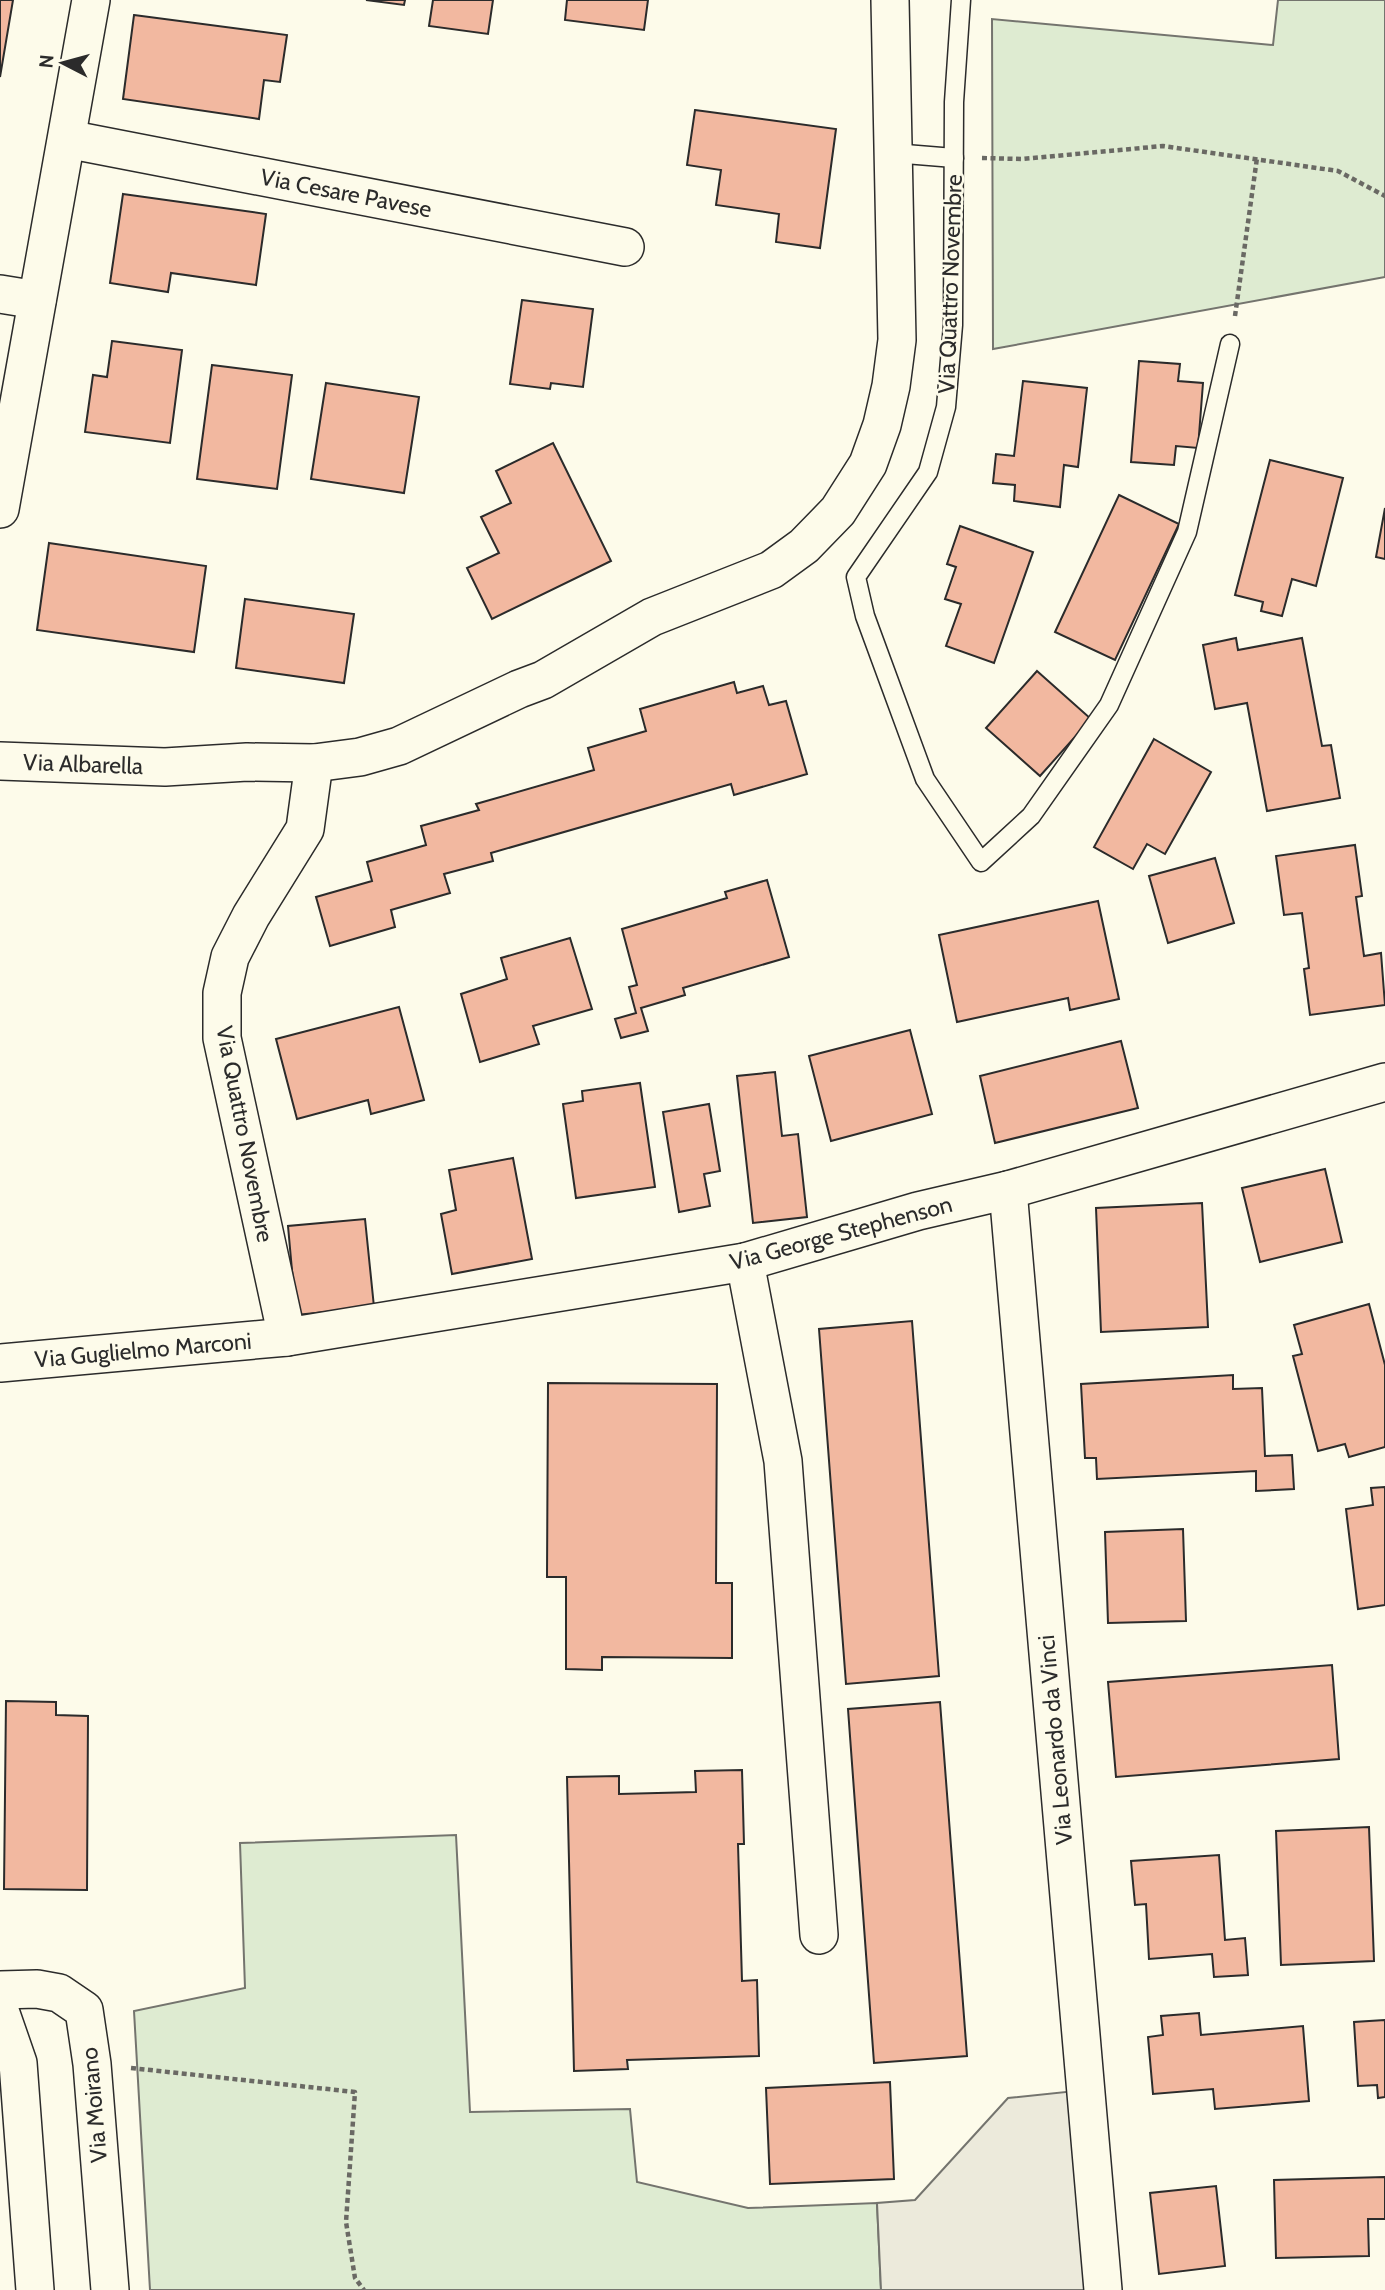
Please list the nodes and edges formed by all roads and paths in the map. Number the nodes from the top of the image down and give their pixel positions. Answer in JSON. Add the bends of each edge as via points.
{"nodes":[{"id":1,"x":91,"y":0,"type":"edge"},
{"id":2,"x":890,"y":0,"type":"edge"},
{"id":3,"x":961,"y":0,"type":"edge"},
{"id":4,"x":67,"y":139,"type":"junction"},
{"id":5,"x":894,"y":153,"type":"junction"},
{"id":6,"x":954,"y":158,"type":"junction"},
{"id":7,"x":1257,"y":158,"type":"junction"},
{"id":8,"x":1385,"y":196,"type":"edge"},
{"id":9,"x":625,"y":247,"type":"dead end"},
{"id":10,"x":0,"y":294,"type":"edge"},
{"id":11,"x":37,"y":300,"type":"junction"},
{"id":12,"x":1230,"y":344,"type":"joint"},
{"id":13,"x":0,"y":509,"type":"edge"},
{"id":14,"x":0,"y":761,"type":"edge"},
{"id":15,"x":313,"y":773,"type":"junction"},
{"id":16,"x":1385,"y":1082,"type":"edge"},
{"id":17,"x":1008,"y":1190,"type":"junction"},
{"id":18,"x":745,"y":1262,"type":"junction"},
{"id":19,"x":286,"y":1337,"type":"junction"},
{"id":20,"x":0,"y":1363,"type":"edge"},
{"id":21,"x":819,"y":1935,"type":"dead end"},
{"id":22,"x":0,"y":1990,"type":"edge"},
{"id":23,"x":0,"y":2011,"type":"edge"},
{"id":24,"x":92,"y":2064,"type":"junction"},
{"id":25,"x":35,"y":2290,"type":"edge"},
{"id":26,"x":110,"y":2290,"type":"edge"},
{"id":27,"x":364,"y":2290,"type":"edge"},
{"id":28,"x":1102,"y":2290,"type":"edge"}],
"edges":[{"from":1,"to":4,"type":"street"},
{"from":2,"to":5,"type":"street"},
{"from":3,"to":6,"type":"lane","name":"Via Quattro Novembre"},
{"from":4,"to":9,"type":"street","name":"Via Cesare Pavese"},
{"from":4,"to":11,"type":"street"},
{"from":5,"to":6,"type":"lane","name":"Via Quattro Novembre"},
{"from":5,"to":15,"type":"street","via":[[897,340],[891,386],[867,464],[838,511],[804,546],[771,570],[652,617],[543,680],[503,714],[404,764],[360,778]]},
{"from":6,"to":7,"type":"path","via":[[1022,159],[1163,146]]},
{"from":6,"to":12,"type":"lane","name":"Via Quattro Novembre","via":[[953,325],[946,407],[928,472],[856,577],[865,615],[925,779],[981,862],[1031,816],[1109,705],[1187,533]]},
{"from":7,"to":8,"type":"path","via":[[1338,171]]},
{"from":7,"to":12,"type":"path"},
{"from":10,"to":11,"type":"street"},
{"from":11,"to":13,"type":"street"},
{"from":14,"to":15,"type":"street","name":"Via Albarella","via":[[165,767],[247,780]]},
{"from":15,"to":19,"type":"street","name":"Via Quattro Novembre","via":[[305,829],[230,957],[222,993],[222,1038]]},
{"from":16,"to":17,"type":"street","name":"Via George Stephenson"},
{"from":17,"to":18,"type":"street","name":"Via George Stephenson","via":[[918,1211]]},
{"from":17,"to":28,"type":"street","name":"Via Leonardo da Vinci"},
{"from":18,"to":19,"type":"street","name":"Via George Stephenson"},
{"from":18,"to":21,"type":"street","via":[[783,1461]]},
{"from":19,"to":20,"type":"street","name":"Via Guglielmo Marconi"},
{"from":22,"to":24,"type":"street","name":"Via Moirano","via":[[59,1993],[84,2010]]},
{"from":23,"to":25,"type":"street","via":[[18,2063]]},
{"from":24,"to":26,"type":"street","name":"Via Moirano"},
{"from":24,"to":27,"type":"path","via":[[355,2092],[346,2222],[355,2278]]}]}
